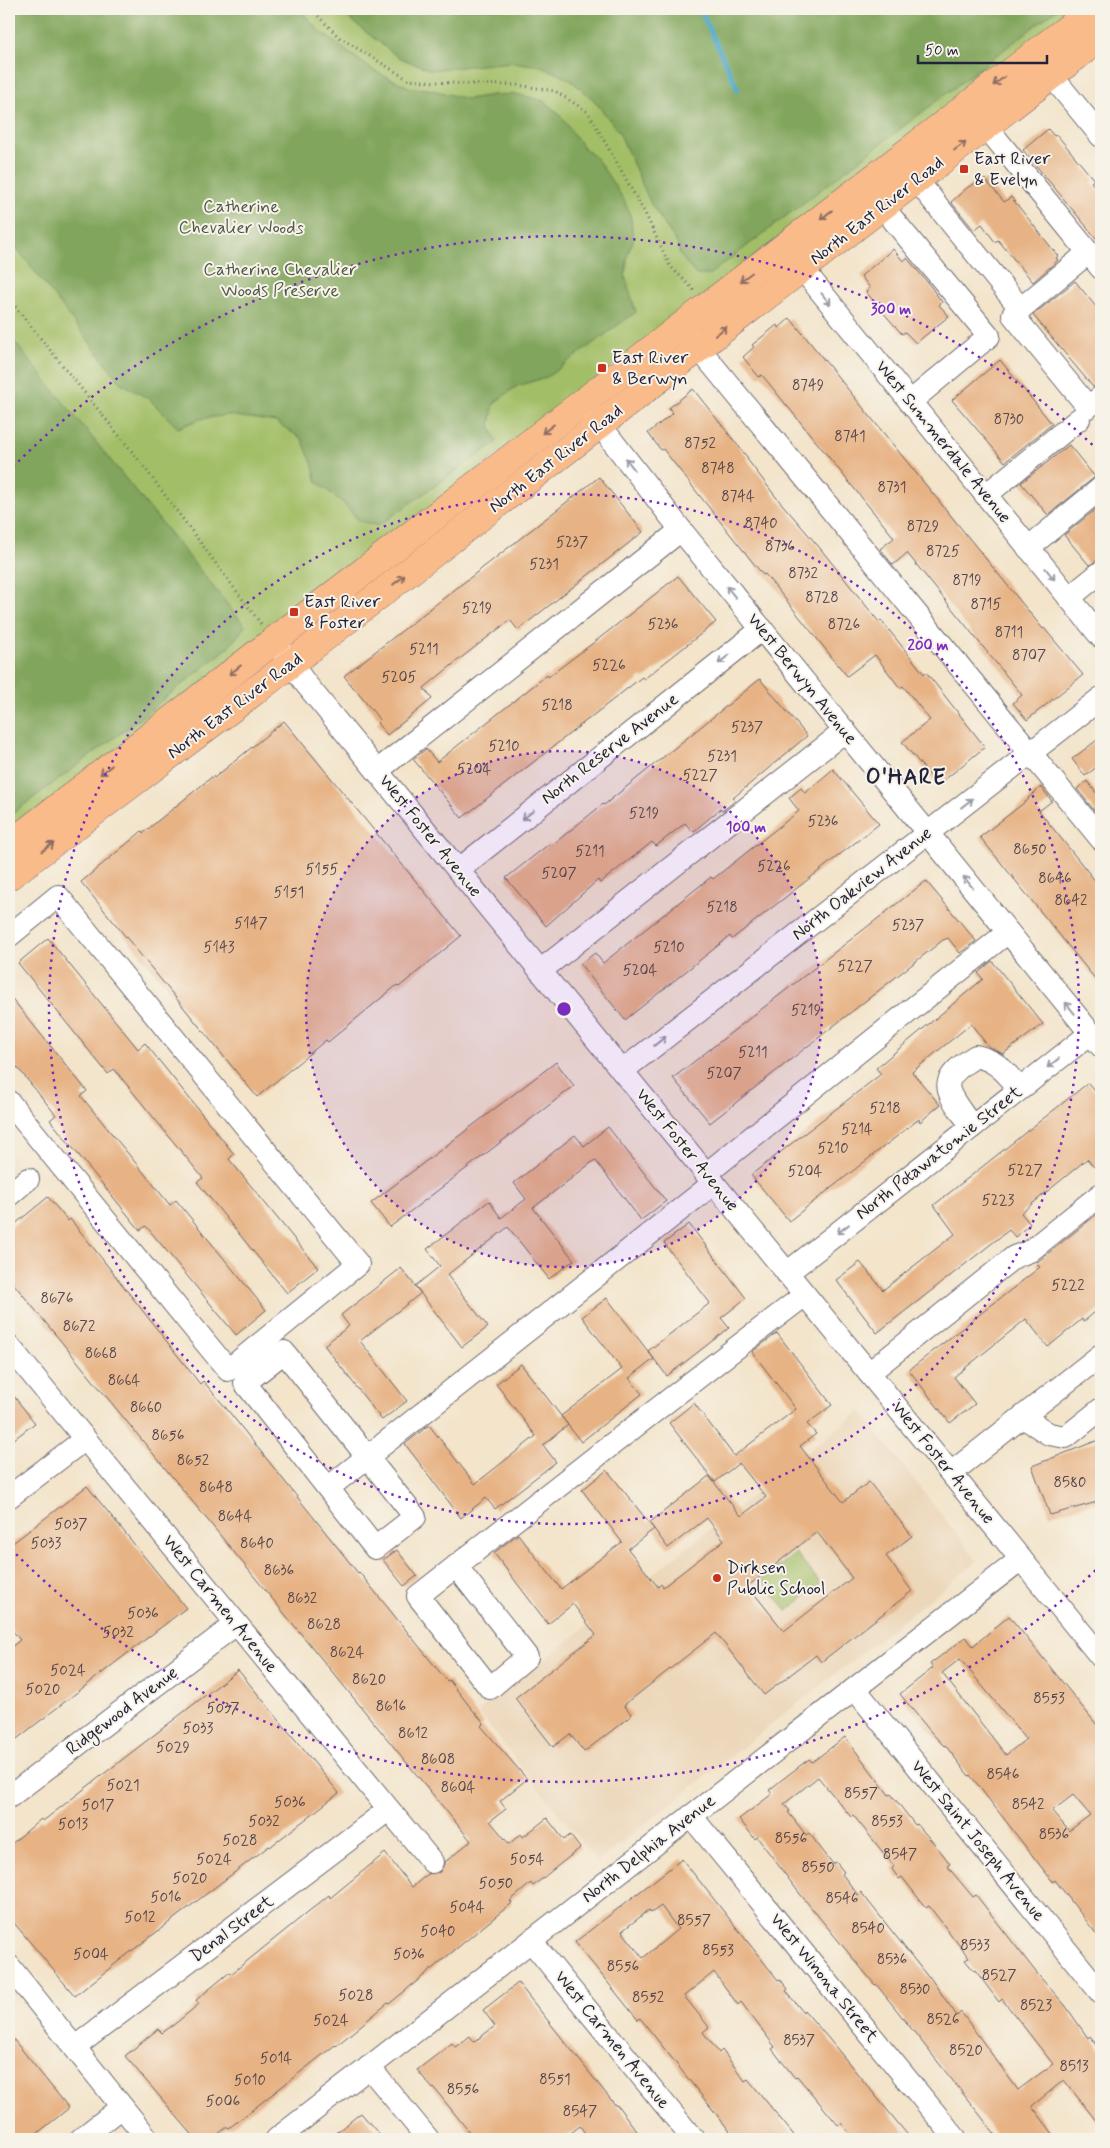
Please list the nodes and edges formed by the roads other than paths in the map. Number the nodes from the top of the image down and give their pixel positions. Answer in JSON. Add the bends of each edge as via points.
{"nodes":[{"id":1,"x":1093,"y":9,"type":"edge"},
{"id":2,"x":1101,"y":38,"type":"edge"},
{"id":3,"x":1034,"y":55,"type":"junction"},
{"id":4,"x":1051,"y":76,"type":"junction"},
{"id":5,"x":968,"y":104,"type":"junction"},
{"id":6,"x":986,"y":126,"type":"junction"},
{"id":7,"x":1101,"y":136,"type":"edge"},
{"id":8,"x":900,"y":158,"type":"junction"},
{"id":9,"x":916,"y":180,"type":"junction"},
{"id":10,"x":865,"y":185,"type":"junction"},
{"id":11,"x":882,"y":206,"type":"junction"},
{"id":12,"x":785,"y":247,"type":"junction"},
{"id":13,"x":1095,"y":260,"type":"edge"},
{"id":14,"x":802,"y":268,"type":"junction"},
{"id":15,"x":1016,"y":303,"type":"dead end"},
{"id":16,"x":681,"y":326,"type":"junction"},
{"id":17,"x":699,"y":348,"type":"junction"},
{"id":18,"x":1101,"y":397,"type":"edge"},
{"id":19,"x":582,"y":402,"type":"junction"},
{"id":20,"x":910,"y":402,"type":"junction"},
{"id":21,"x":1079,"y":419,"type":"dead end"},
{"id":22,"x":600,"y":425,"type":"junction"},
{"id":23,"x":1101,"y":488,"type":"edge"},
{"id":24,"x":986,"y":495,"type":"junction"},
{"id":25,"x":682,"y":530,"type":"junction"},
{"id":26,"x":1028,"y":548,"type":"junction"},
{"id":27,"x":1101,"y":572,"type":"edge"},
{"id":28,"x":1069,"y":598,"type":"junction"},
{"id":29,"x":762,"y":629,"type":"junction"},
{"id":30,"x":269,"y":635,"type":"junction"},
{"id":31,"x":1101,"y":637,"type":"edge"},
{"id":32,"x":291,"y":664,"type":"junction"},
{"id":33,"x":1101,"y":698,"type":"edge"},
{"id":34,"x":845,"y":731,"type":"junction"},
{"id":35,"x":1030,"y":753,"type":"junction"},
{"id":36,"x":377,"y":770,"type":"junction"},
{"id":37,"x":928,"y":833,"type":"junction"},
{"id":38,"x":1101,"y":839,"type":"edge"},
{"id":39,"x":9,"y":845,"type":"edge"},
{"id":40,"x":458,"y":870,"type":"junction"},
{"id":41,"x":9,"y":876,"type":"edge"},
{"id":42,"x":1008,"y":932,"type":"junction"},
{"id":43,"x":9,"y":936,"type":"edge"},
{"id":44,"x":540,"y":971,"type":"junction"},
{"id":45,"x":1096,"y":1039,"type":"edge"},
{"id":46,"x":622,"y":1070,"type":"junction"},
{"id":47,"x":1020,"y":1089,"type":"junction"},
{"id":48,"x":9,"y":1102,"type":"edge"},
{"id":49,"x":972,"y":1127,"type":"junction"},
{"id":50,"x":710,"y":1178,"type":"junction"},
{"id":51,"x":28,"y":1180,"type":"dead end"},
{"id":52,"x":1101,"y":1194,"type":"edge"},
{"id":53,"x":9,"y":1195,"type":"edge"},
{"id":54,"x":787,"y":1273,"type":"junction"},
{"id":55,"x":805,"y":1294,"type":"junction"},
{"id":56,"x":9,"y":1346,"type":"edge"},
{"id":57,"x":1100,"y":1362,"type":"edge"},
{"id":58,"x":869,"y":1373,"type":"junction"},
{"id":59,"x":1101,"y":1409,"type":"edge"},
{"id":60,"x":1023,"y":1417,"type":"junction"},
{"id":61,"x":85,"y":1439,"type":"junction"},
{"id":62,"x":367,"y":1456,"type":"junction"},
{"id":63,"x":950,"y":1473,"type":"junction"},
{"id":64,"x":328,"y":1488,"type":"junction"},
{"id":65,"x":9,"y":1497,"type":"edge"},
{"id":66,"x":1021,"y":1559,"type":"junction"},
{"id":67,"x":456,"y":1566,"type":"junction"},
{"id":68,"x":236,"y":1624,"type":"junction"},
{"id":69,"x":1101,"y":1657,"type":"edge"},
{"id":70,"x":855,"y":1689,"type":"junction"},
{"id":71,"x":9,"y":1797,"type":"edge"},
{"id":72,"x":388,"y":1810,"type":"junction"},
{"id":73,"x":691,"y":1816,"type":"junction"},
{"id":74,"x":432,"y":1862,"type":"dead end"},
{"id":75,"x":530,"y":1941,"type":"junction"},
{"id":76,"x":9,"y":1966,"type":"edge"},
{"id":77,"x":1101,"y":1993,"type":"edge"},
{"id":78,"x":75,"y":2048,"type":"junction"},
{"id":79,"x":369,"y":2067,"type":"junction"},
{"id":80,"x":122,"y":2107,"type":"junction"},
{"id":81,"x":81,"y":2139,"type":"edge"},
{"id":82,"x":148,"y":2139,"type":"edge"},
{"id":83,"x":277,"y":2139,"type":"edge"},
{"id":84,"x":428,"y":2139,"type":"edge"},
{"id":85,"x":693,"y":2139,"type":"edge"},
{"id":86,"x":956,"y":2139,"type":"edge"}],
"edges":[{"from":1,"to":3,"type":"main road","name":"North East River Road"},
{"from":2,"to":4,"type":"main road","name":"North East River Road"},
{"from":3,"to":4,"type":"street"},
{"from":3,"to":5,"type":"main road","name":"North East River Road","one_way":true},
{"from":4,"to":6,"type":"main road","name":"North East River Road"},
{"from":4,"to":7,"type":"street"},
{"from":5,"to":6,"type":"street"},
{"from":5,"to":8,"type":"main road","name":"North East River Road"},
{"from":9,"to":6,"type":"main road","name":"North East River Road","one_way":true},
{"from":6,"to":13,"type":"street"},
{"from":8,"to":9,"type":"street"},
{"from":8,"to":10,"type":"main road","name":"North East River Road"},
{"from":9,"to":11,"type":"main road","name":"North East River Road"},
{"from":9,"to":15,"type":"street"},
{"from":10,"to":11,"type":"street"},
{"from":10,"to":12,"type":"main road","name":"North East River Road","one_way":true},
{"from":11,"to":14,"type":"main road","name":"North East River Road"},
{"from":11,"to":20,"type":"street","via":[[989,336]]},
{"from":12,"to":14,"type":"street","name":"West Summerdale Avenue"},
{"from":12,"to":16,"type":"main road","name":"North East River Road","one_way":true},
{"from":13,"to":18,"type":"street","via":[[1013,315],[1088,407]]},
{"from":17,"to":14,"type":"main road","name":"North East River Road","one_way":true},
{"from":14,"to":20,"type":"street","name":"West Summerdale Avenue","one_way":true},
{"from":16,"to":17,"type":"street"},
{"from":16,"to":19,"type":"main road","name":"North East River Road"},
{"from":17,"to":22,"type":"main road","name":"North East River Road"},
{"from":17,"to":35,"type":"street"},
{"from":19,"to":22,"type":"street","name":"West Berwyn Avenue"},
{"from":19,"to":30,"type":"main road","name":"North East River Road","one_way":true},
{"from":20,"to":24,"type":"street","name":"West Summerdale Avenue"},
{"from":21,"to":24,"type":"street"},
{"from":25,"to":22,"type":"street","name":"West Berwyn Avenue","one_way":true},
{"from":32,"to":22,"type":"main road","name":"North East River Road","one_way":true},
{"from":23,"to":26,"type":"street"},
{"from":24,"to":26,"type":"street","name":"West Summerdale Avenue"},
{"from":29,"to":25,"type":"street","name":"West Berwyn Avenue","one_way":true},
{"from":25,"to":36,"type":"street"},
{"from":26,"to":28,"type":"street","name":"West Summerdale Avenue","one_way":true},
{"from":27,"to":28,"type":"street"},
{"from":28,"to":31,"type":"street","name":"West Summerdale Avenue"},
{"from":29,"to":34,"type":"street","name":"West Berwyn Avenue"},
{"from":29,"to":40,"type":"street","name":"North Reserve Avenue","one_way":true},
{"from":30,"to":32,"type":"street","name":"West Foster Avenue"},
{"from":30,"to":39,"type":"main road","name":"North East River Road","one_way":true},
{"from":32,"to":36,"type":"street","name":"West Foster Avenue"},
{"from":41,"to":32,"type":"main road","name":"North East River Road","one_way":true},
{"from":33,"to":35,"type":"street","name":"North Oakview Avenue"},
{"from":34,"to":37,"type":"street","name":"West Berwyn Avenue"},
{"from":34,"to":44,"type":"street"},
{"from":37,"to":35,"type":"street","name":"North Oakview Avenue","one_way":true},
{"from":35,"to":38,"type":"street"},
{"from":36,"to":40,"type":"street","name":"West Foster Avenue"},
{"from":42,"to":37,"type":"street","name":"West Berwyn Avenue","one_way":true},
{"from":46,"to":37,"type":"street","name":"North Oakview Avenue","one_way":true},
{"from":40,"to":44,"type":"street","name":"West Foster Avenue"},
{"from":45,"to":42,"type":"street","name":"West Berwyn Avenue","one_way":true},
{"from":42,"to":50,"type":"street"},
{"from":43,"to":48,"type":"street","via":[[58,896],[358,1264],[228,1370]]},
{"from":44,"to":46,"type":"street","name":"West Foster Avenue"},
{"from":45,"to":47,"type":"street","name":"North Potawatomie Street","one_way":true},
{"from":46,"to":50,"type":"street","name":"West Foster Avenue"},
{"from":47,"to":49,"type":"street","name":"North Potawatomie Street"},
{"from":47,"to":49,"type":"street","via":[[990,1060],[976,1056],[962,1065],[949,1079],[948,1090]]},
{"from":49,"to":54,"type":"street","name":"North Potawatomie Street","one_way":true},
{"from":50,"to":54,"type":"street","name":"West Foster Avenue"},
{"from":50,"to":62,"type":"street"},
{"from":51,"to":53,"type":"street"},
{"from":52,"to":58,"type":"street","via":[[1030,1251],[1014,1257]]},
{"from":54,"to":55,"type":"street","name":"West Foster Avenue"},
{"from":55,"to":58,"type":"street","name":"West Foster Avenue"},
{"from":55,"to":67,"type":"street"},
{"from":56,"to":61,"type":"street","name":"West Carmen Avenue"},
{"from":57,"to":60,"type":"street"},
{"from":58,"to":63,"type":"street","name":"West Foster Avenue"},
{"from":59,"to":60,"type":"street","via":[[1066,1437],[1049,1434]]},
{"from":60,"to":63,"type":"street"},
{"from":61,"to":65,"type":"street"},
{"from":61,"to":68,"type":"street","name":"West Carmen Avenue"},
{"from":62,"to":64,"type":"street"},
{"from":62,"to":64,"type":"street","via":[[415,1517],[375,1548]]},
{"from":62,"to":64,"type":"street","via":[[284,1352],[245,1383]]},
{"from":63,"to":66,"type":"street","name":"West Foster Avenue"},
{"from":66,"to":69,"type":"street","name":"West Foster Avenue"},
{"from":66,"to":70,"type":"street","name":"North Delphia Avenue"},
{"from":67,"to":67,"type":"street","via":[[418,1596],[490,1688],[527,1657]]},
{"from":68,"to":71,"type":"street","name":"Ridgewood Avenue"},
{"from":68,"to":72,"type":"street","name":"West Carmen Avenue"},
{"from":70,"to":73,"type":"street","name":"North Delphia Avenue"},
{"from":70,"to":77,"type":"street","name":"West Saint Joseph Avenue"},
{"from":72,"to":74,"type":"street","name":"West Carmen Avenue"},
{"from":72,"to":78,"type":"street","name":"Denal Street"},
{"from":73,"to":75,"type":"street","name":"North Delphia Avenue"},
{"from":73,"to":86,"type":"street","name":"West Winona Street"},
{"from":75,"to":79,"type":"street","name":"North Delphia Avenue"},
{"from":75,"to":85,"type":"street","name":"West Carmen Avenue"},
{"from":76,"to":78,"type":"street"},
{"from":78,"to":80,"type":"street"},
{"from":79,"to":83,"type":"street","name":"North Delphia Avenue"},
{"from":79,"to":84,"type":"street"},
{"from":80,"to":81,"type":"street"},
{"from":80,"to":82,"type":"street"}]}
